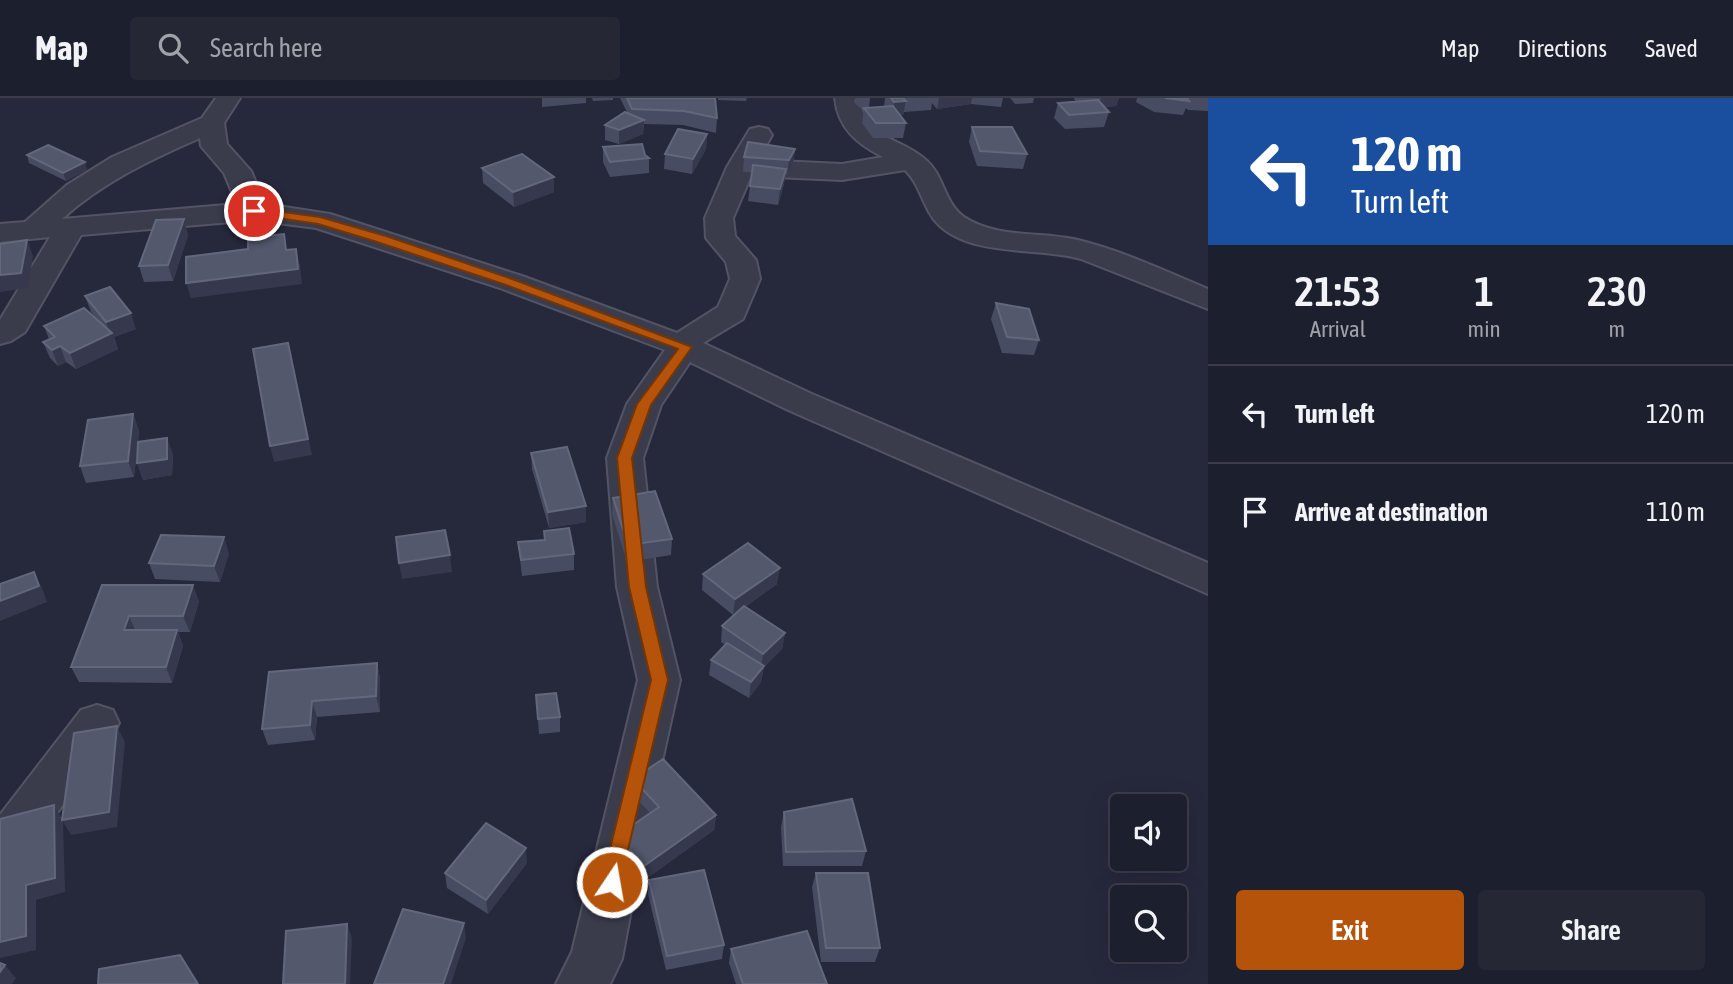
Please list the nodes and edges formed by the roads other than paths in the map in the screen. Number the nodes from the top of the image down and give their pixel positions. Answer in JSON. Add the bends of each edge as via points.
{"nodes":[{"id":1,"x":228,"y":98,"type":"edge"},
{"id":2,"x":847,"y":98,"type":"edge"},
{"id":3,"x":211,"y":122,"type":"junction"},
{"id":4,"x":759,"y":135,"type":"dead end"},
{"id":5,"x":911,"y":161,"type":"junction"},
{"id":6,"x":741,"y":167,"type":"junction"},
{"id":7,"x":254,"y":211,"type":"junction"},
{"id":8,"x":71,"y":226,"type":"junction"},
{"id":9,"x":33,"y":230,"type":"junction"},
{"id":10,"x":0,"y":233,"type":"edge"},
{"id":11,"x":1208,"y":300,"type":"edge"},
{"id":12,"x":0,"y":334,"type":"edge"},
{"id":13,"x":686,"y":347,"type":"junction"},
{"id":14,"x":1208,"y":579,"type":"edge"},
{"id":15,"x":97,"y":723,"type":"dead end"},
{"id":16,"x":0,"y":846,"type":"edge"},
{"id":17,"x":582,"y":984,"type":"edge"}],
"edges":[{"from":1,"to":3,"type":"street"},
{"from":2,"to":5,"type":"street","via":[[847,109],[858,129],[873,144]]},
{"from":3,"to":7,"type":"street","via":[[214,146],[237,172]]},
{"from":3,"to":9,"type":"street","via":[[122,163],[77,191]]},
{"from":4,"to":6,"type":"street"},
{"from":5,"to":6,"type":"street","via":[[842,172]]},
{"from":5,"to":11,"type":"street","via":[[922,170],[948,219],[976,233],[1073,248]]},
{"from":6,"to":13,"type":"street","via":[[719,218],[722,238],[741,260],[745,279],[732,312],[692,335]]},
{"from":7,"to":8,"type":"street"},
{"from":7,"to":13,"type":"street","via":[[320,220],[382,239]]},
{"from":8,"to":9,"type":"street"},
{"from":8,"to":12,"type":"street","via":[[14,325]]},
{"from":9,"to":10,"type":"street"},
{"from":13,"to":14,"type":"street","via":[[800,402]]},
{"from":13,"to":17,"type":"street","via":[[644,404],[625,458],[637,587],[659,680],[596,959]]},
{"from":15,"to":16,"type":"street"}]}
